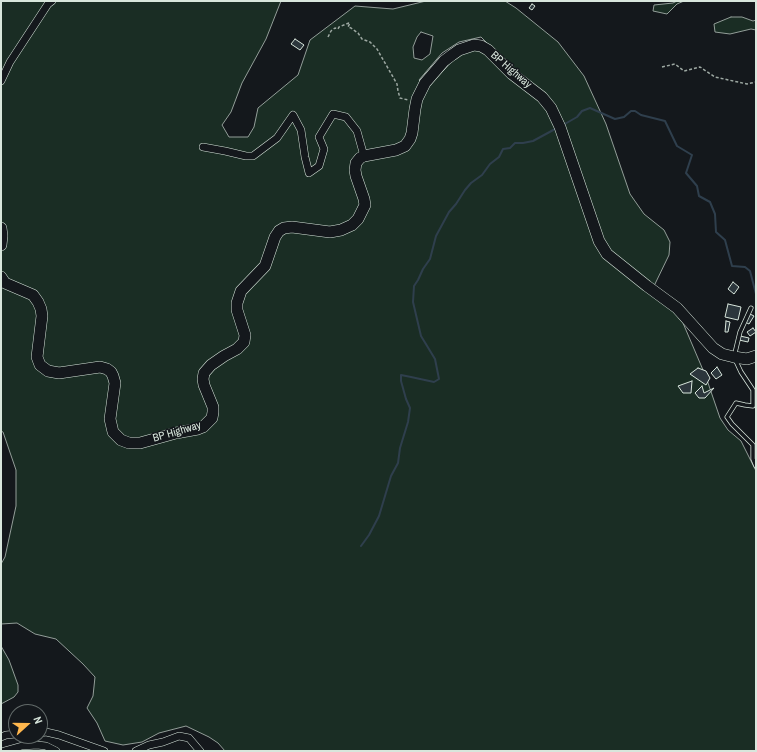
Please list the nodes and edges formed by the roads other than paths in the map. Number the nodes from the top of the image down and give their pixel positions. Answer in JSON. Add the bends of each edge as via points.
{"nodes":[{"id":1,"x":52,"y":1,"type":"edge"},
{"id":2,"x":1,"y":81,"type":"edge"},
{"id":3,"x":203,"y":147,"type":"dead end"},
{"id":4,"x":364,"y":156,"type":"junction"},
{"id":5,"x":1,"y":228,"type":"edge"},
{"id":6,"x":1,"y":245,"type":"edge"},
{"id":7,"x":1,"y":277,"type":"edge"},
{"id":8,"x":751,"y":308,"type":"dead end"},
{"id":9,"x":756,"y":356,"type":"edge"},
{"id":10,"x":734,"y":357,"type":"junction"},
{"id":11,"x":756,"y":466,"type":"edge"},
{"id":12,"x":48,"y":732,"type":"edge"},
{"id":13,"x":88,"y":748,"type":"edge"},
{"id":14,"x":4,"y":751,"type":"edge"},
{"id":15,"x":56,"y":751,"type":"edge"},
{"id":16,"x":104,"y":751,"type":"edge"},
{"id":17,"x":136,"y":751,"type":"edge"},
{"id":18,"x":200,"y":751,"type":"edge"}],
"edges":[{"from":1,"to":2,"type":"street","via":[[10,62]]},
{"from":3,"to":4,"type":"street","via":[[253,156],[277,138],[293,115],[301,130],[309,172],[319,166],[324,149],[319,137],[333,114],[346,116],[357,131]]},
{"from":4,"to":7,"type":"highway","name":"BP Highway","via":[[356,163],[355,170],[365,204],[358,220],[341,230],[330,232],[288,227],[279,231],[274,237],[265,266],[241,291],[237,310],[245,335],[244,342],[237,350],[211,365],[204,373],[204,385],[213,412],[212,418],[198,429],[140,443],[121,440],[113,432],[110,419],[114,376],[107,368],[59,373],[48,371],[40,365],[38,353],[42,316],[38,302],[33,295],[5,283]]},
{"from":4,"to":10,"type":"highway","name":"BP Highway","via":[[404,146],[410,139],[417,99],[425,83],[444,61],[459,50],[474,45],[481,46],[512,74],[542,96],[551,108],[560,127],[598,241],[608,254],[678,308],[713,348]]},
{"from":5,"to":6,"type":"highway"},
{"from":8,"to":10,"type":"lane","via":[[740,332]]},
{"from":9,"to":10,"type":"highway","name":"BP Highway"},
{"from":10,"to":11,"type":"lane","via":[[753,390],[753,406],[736,403],[726,417],[752,445]]},
{"from":12,"to":13,"type":"street"},
{"from":13,"to":16,"type":"street"},
{"from":14,"to":15,"type":"street","via":[[37,745]]},
{"from":17,"to":18,"type":"street","via":[[179,736],[189,738]]}]}
